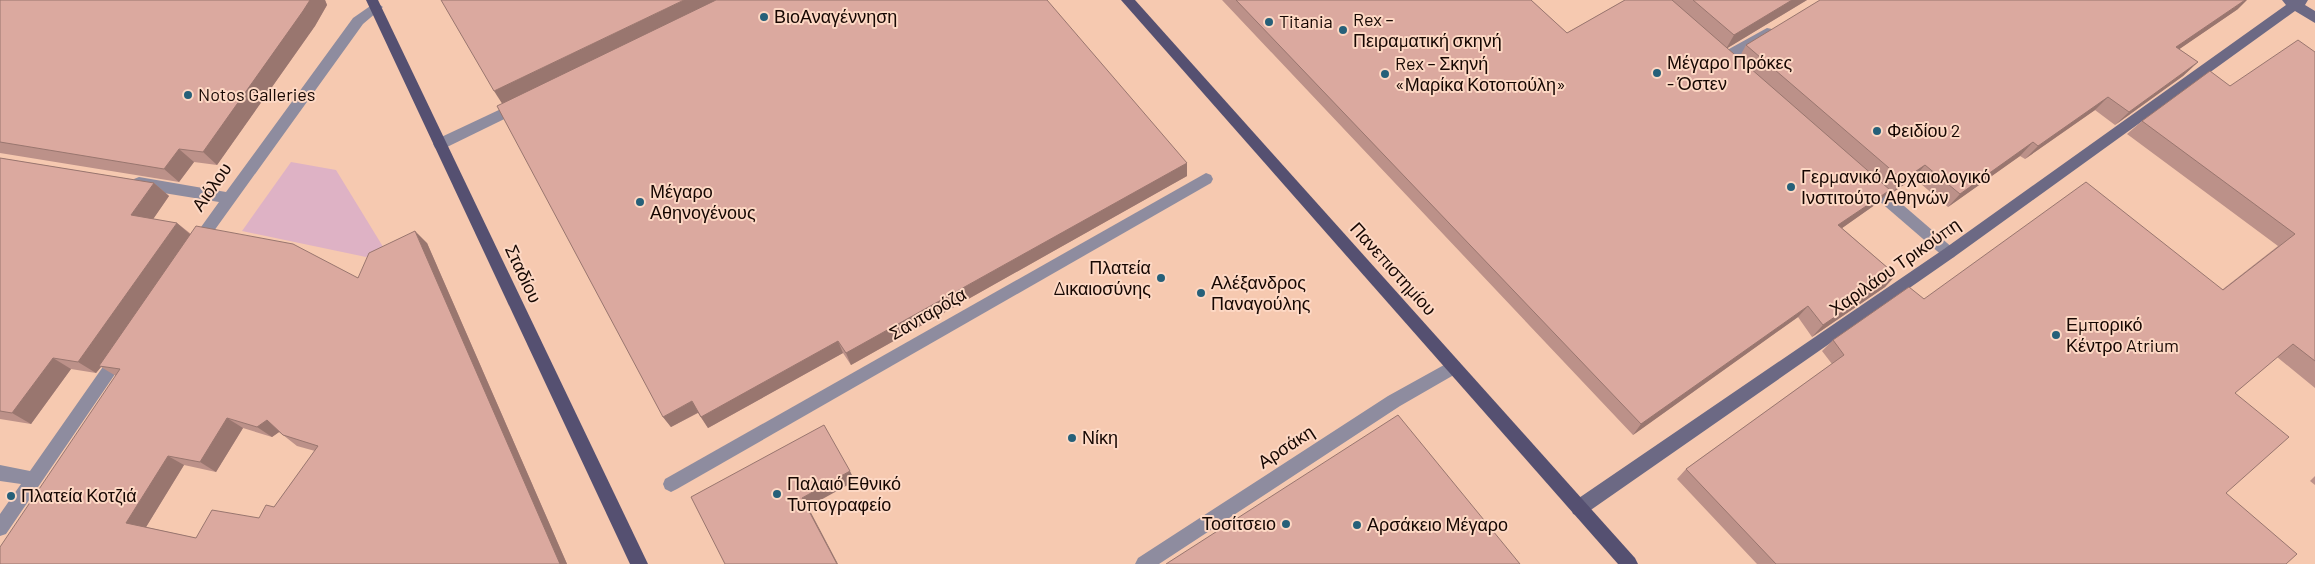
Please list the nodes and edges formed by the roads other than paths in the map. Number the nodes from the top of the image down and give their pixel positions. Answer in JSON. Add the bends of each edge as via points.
{"nodes":[{"id":1,"x":1127,"y":0,"type":"edge"},
{"id":2,"x":376,"y":2,"type":"edge"},
{"id":3,"x":2295,"y":2,"type":"edge"},
{"id":4,"x":2315,"y":18,"type":"edge"},
{"id":5,"x":1774,"y":28,"type":"edge"},
{"id":6,"x":1711,"y":46,"type":"edge"},
{"id":7,"x":532,"y":99,"type":"edge"},
{"id":8,"x":440,"y":144,"type":"junction"},
{"id":9,"x":1859,"y":175,"type":"edge"},
{"id":10,"x":1206,"y":179,"type":"dead end"},
{"id":11,"x":127,"y":181,"type":"edge"},
{"id":12,"x":229,"y":198,"type":"junction"},
{"id":13,"x":1949,"y":253,"type":"junction"},
{"id":14,"x":190,"y":254,"type":"edge"},
{"id":15,"x":128,"y":343,"type":"edge"},
{"id":16,"x":1453,"y":367,"type":"junction"},
{"id":17,"x":0,"y":473,"type":"edge"},
{"id":18,"x":34,"y":479,"type":"junction"},
{"id":19,"x":671,"y":484,"type":"dead end"},
{"id":20,"x":1579,"y":508,"type":"junction"},
{"id":21,"x":0,"y":528,"type":"edge"},
{"id":22,"x":639,"y":564,"type":"edge"},
{"id":23,"x":1144,"y":564,"type":"edge"},
{"id":24,"x":1629,"y":564,"type":"edge"}],
"edges":[{"from":1,"to":16,"type":"main road","name":"Πανεπιστημίου"},
{"from":2,"to":8,"type":"main road","name":"Σταδίου"},
{"from":2,"to":12,"type":"street","name":"Αιόλου","via":[[358,21]]},
{"from":3,"to":4,"type":"street"},
{"from":3,"to":13,"type":"street","name":"Χαριλάου Τρικούπη"},
{"from":5,"to":6,"type":"street","via":[[1728,62]]},
{"from":7,"to":8,"type":"street"},
{"from":8,"to":22,"type":"main road","name":"Σταδίου"},
{"from":9,"to":13,"type":"street"},
{"from":10,"to":19,"type":"street","name":"Σανταρόζα"},
{"from":11,"to":12,"type":"street"},
{"from":12,"to":14,"type":"street","name":"Αιόλου"},
{"from":13,"to":20,"type":"street","name":"Χαριλάου Τρικούπη"},
{"from":15,"to":18,"type":"street"},
{"from":16,"to":20,"type":"main road","name":"Πανεπιστημίου"},
{"from":16,"to":23,"type":"street","name":"Αρσάκη","via":[[1394,401]]},
{"from":17,"to":18,"type":"street"},
{"from":18,"to":21,"type":"street"},
{"from":20,"to":24,"type":"main road","name":"Πανεπιστημίου"}]}
